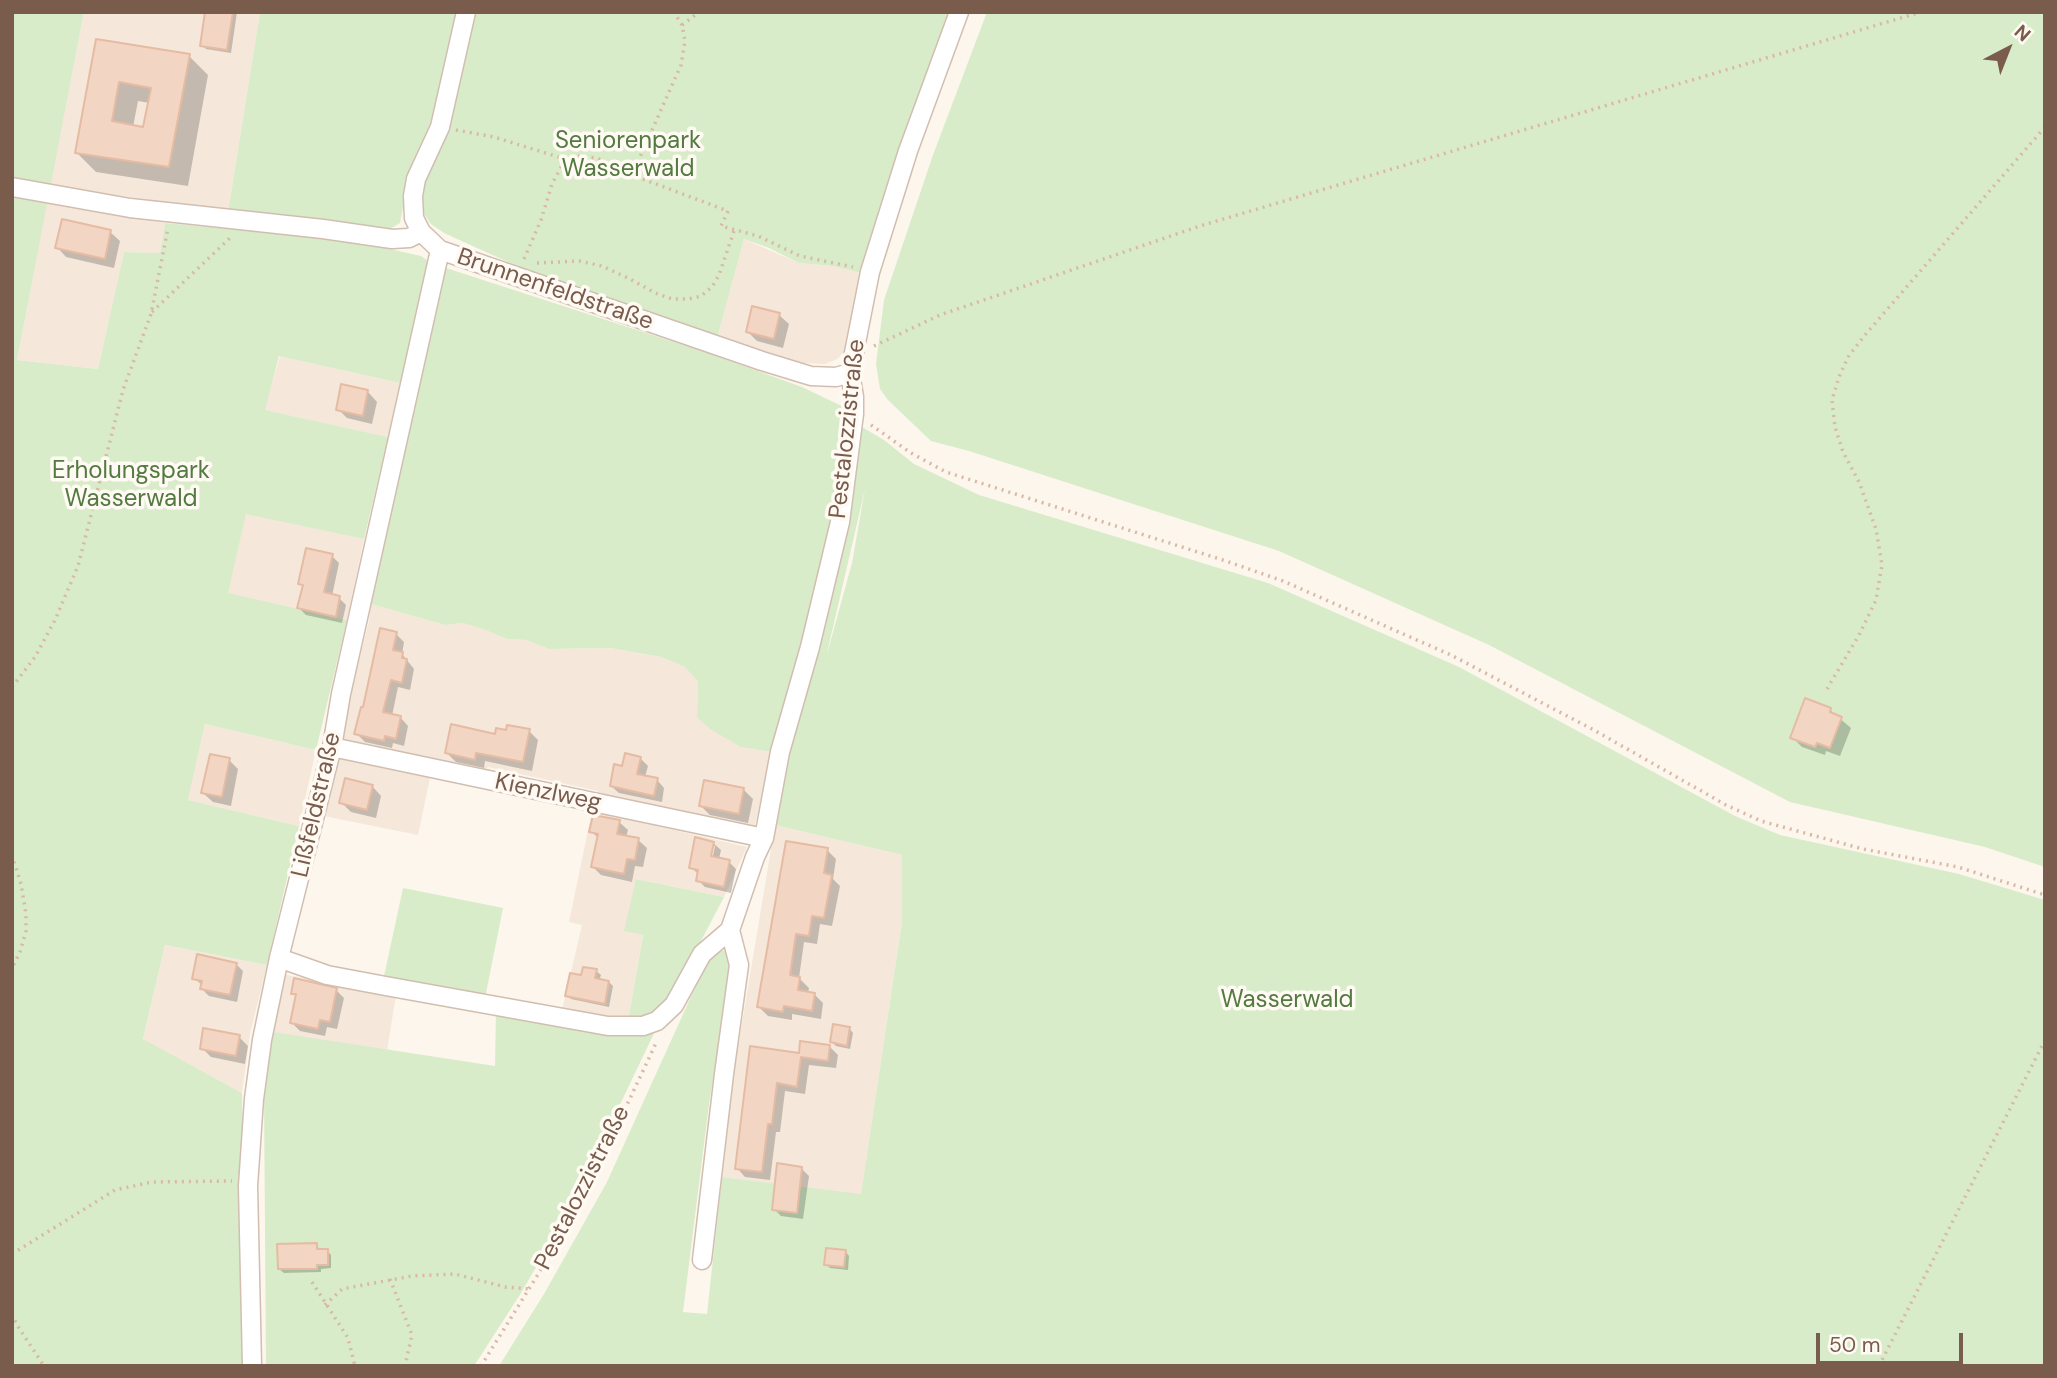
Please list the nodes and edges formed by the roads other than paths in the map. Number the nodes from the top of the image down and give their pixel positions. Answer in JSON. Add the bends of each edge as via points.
{"nodes":[{"id":1,"x":466,"y":12,"type":"edge"},
{"id":2,"x":959,"y":12,"type":"edge"},
{"id":3,"x":12,"y":187,"type":"edge"},
{"id":4,"x":421,"y":232,"type":"junction"},
{"id":5,"x":440,"y":250,"type":"junction"},
{"id":6,"x":850,"y":373,"type":"junction"},
{"id":7,"x":332,"y":747,"type":"junction"},
{"id":8,"x":764,"y":838,"type":"junction"},
{"id":9,"x":730,"y":930,"type":"junction"},
{"id":10,"x":279,"y":958,"type":"junction"},
{"id":11,"x":702,"y":1260,"type":"dead end"},
{"id":12,"x":252,"y":1366,"type":"edge"}],
"edges":[{"from":1,"to":4,"type":"street","via":[[440,127],[416,179],[414,218]]},
{"from":2,"to":6,"type":"street","name":"Pestalozzistraße","via":[[908,150],[870,272]]},
{"from":3,"to":4,"type":"street","via":[[130,208],[392,239]]},
{"from":4,"to":5,"type":"street","name":"Brunnenfeldstraße"},
{"from":5,"to":6,"type":"street","name":"Brunnenfeldstraße","via":[[811,376]]},
{"from":5,"to":7,"type":"street","name":"Lißfeldstraße"},
{"from":6,"to":8,"type":"street","name":"Pestalozzistraße","via":[[854,414],[840,522],[780,752]]},
{"from":7,"to":8,"type":"street","name":"Kienzlweg"},
{"from":7,"to":10,"type":"street","name":"Lißfeldstraße"},
{"from":8,"to":9,"type":"street","name":"Pestalozzistraße"},
{"from":9,"to":10,"type":"street","via":[[702,954],[674,1004],[657,1021],[643,1026],[608,1026],[391,987],[327,975]]},
{"from":9,"to":11,"type":"street","via":[[739,965]]},
{"from":10,"to":12,"type":"street","name":"Lißfeldstraße","via":[[262,1040],[248,1181]]}]}
